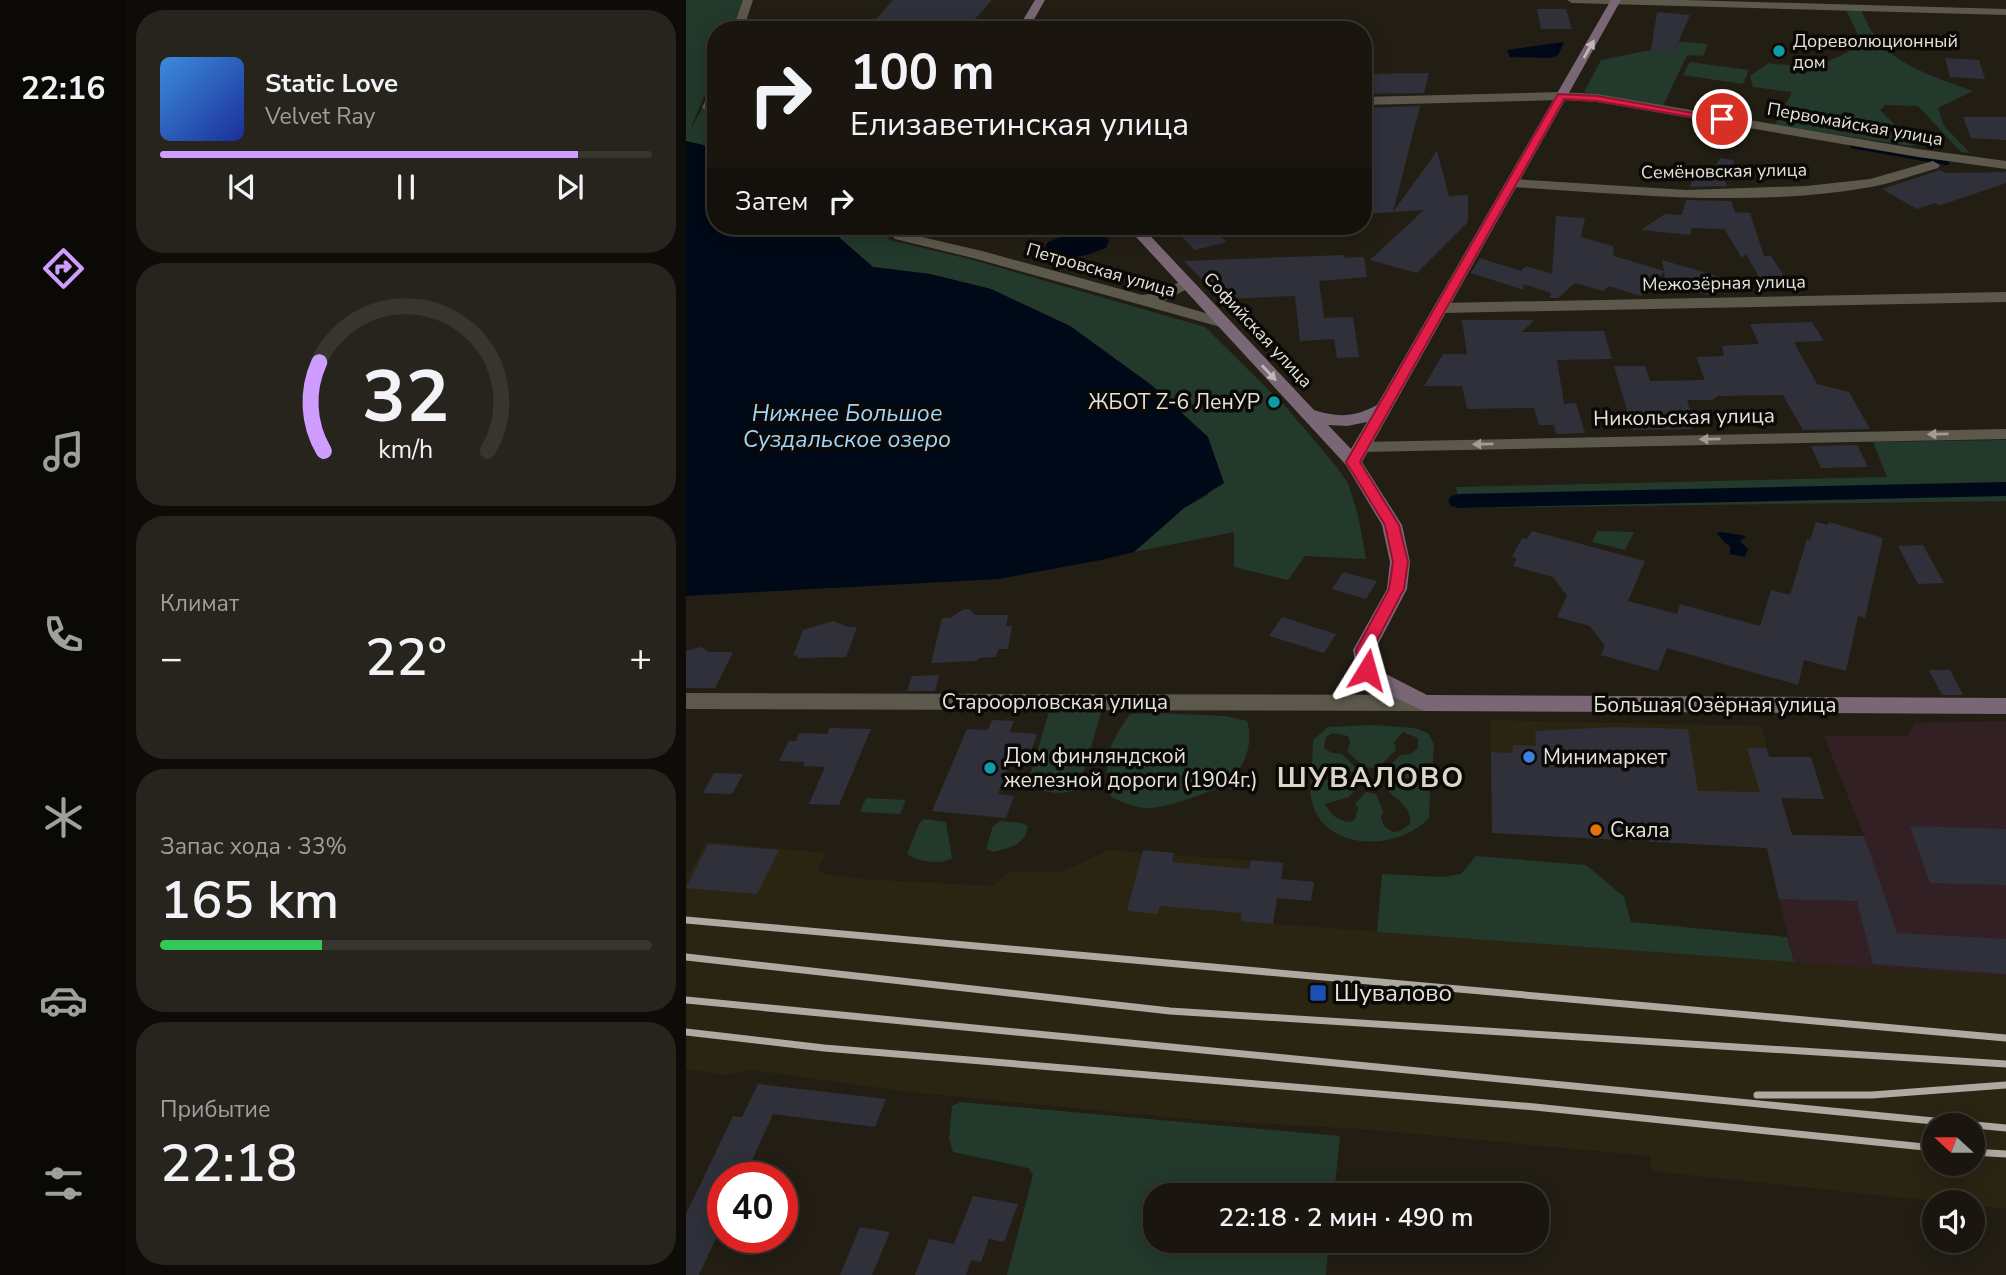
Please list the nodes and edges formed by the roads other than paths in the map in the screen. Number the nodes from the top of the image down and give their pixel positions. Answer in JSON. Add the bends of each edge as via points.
{"nodes":[{"id":1,"x":748,"y":0,"type":"edge"},
{"id":2,"x":1040,"y":0,"type":"edge"},
{"id":3,"x":1572,"y":0,"type":"edge"},
{"id":4,"x":1616,"y":1,"type":"edge"},
{"id":5,"x":2006,"y":12,"type":"edge"},
{"id":6,"x":740,"y":21,"type":"edge"},
{"id":7,"x":1027,"y":21,"type":"edge"},
{"id":8,"x":1562,"y":96,"type":"junction"},
{"id":9,"x":1372,"y":101,"type":"edge"},
{"id":10,"x":1933,"y":165,"type":"dead end"},
{"id":11,"x":2006,"y":165,"type":"edge"},
{"id":12,"x":1513,"y":183,"type":"junction"},
{"id":13,"x":899,"y":235,"type":"edge"},
{"id":14,"x":1141,"y":235,"type":"edge"},
{"id":15,"x":1186,"y":284,"type":"junction"},
{"id":16,"x":2006,"y":297,"type":"edge"},
{"id":17,"x":1136,"y":300,"type":"junction"},
{"id":18,"x":1442,"y":308,"type":"junction"},
{"id":19,"x":1223,"y":323,"type":"junction"},
{"id":20,"x":1385,"y":407,"type":"junction"},
{"id":21,"x":1307,"y":413,"type":"junction"},
{"id":22,"x":2006,"y":434,"type":"edge"},
{"id":23,"x":1358,"y":454,"type":"junction"},
{"id":24,"x":686,"y":701,"type":"edge"},
{"id":25,"x":1423,"y":703,"type":"junction"},
{"id":26,"x":2006,"y":706,"type":"edge"}],
"edges":[{"from":1,"to":6,"type":"street"},
{"from":2,"to":7,"type":"street"},
{"from":3,"to":4,"type":"street"},
{"from":4,"to":5,"type":"street"},
{"from":8,"to":4,"type":"street","one_way":true},
{"from":8,"to":9,"type":"street","name":"Первомайская улица"},
{"from":8,"to":11,"type":"street","name":"Первомайская улица"},
{"from":8,"to":12,"type":"street"},
{"from":10,"to":12,"type":"street","name":"Семёновская улица","via":[[1871,183],[1806,190],[1687,194]]},
{"from":12,"to":18,"type":"street"},
{"from":13,"to":17,"type":"street","name":"Петровская улица"},
{"from":14,"to":15,"type":"street","name":"Софийская улица"},
{"from":15,"to":17,"type":"street","via":[[1163,297]]},
{"from":15,"to":19,"type":"street","name":"Софийская улица"},
{"from":16,"to":18,"type":"street","name":"Межозёрная улица"},
{"from":17,"to":19,"type":"street","name":"Петровская улица"},
{"from":18,"to":20,"type":"street"},
{"from":19,"to":21,"type":"street","name":"Софийская улица","one_way":true},
{"from":20,"to":21,"type":"street","via":[[1356,422],[1339,423]]},
{"from":20,"to":23,"type":"street"},
{"from":21,"to":23,"type":"street","name":"Софийская улица"},
{"from":22,"to":23,"type":"street","name":"Никольская улица","one_way":true},
{"from":23,"to":25,"type":"street","name":"Софийская улица","via":[[1392,525],[1400,562],[1397,589],[1364,650],[1367,670]]},
{"from":24,"to":25,"type":"street","name":"Староорловская улица"},
{"from":25,"to":26,"type":"street","name":"Большая Озёрная улица"}]}
